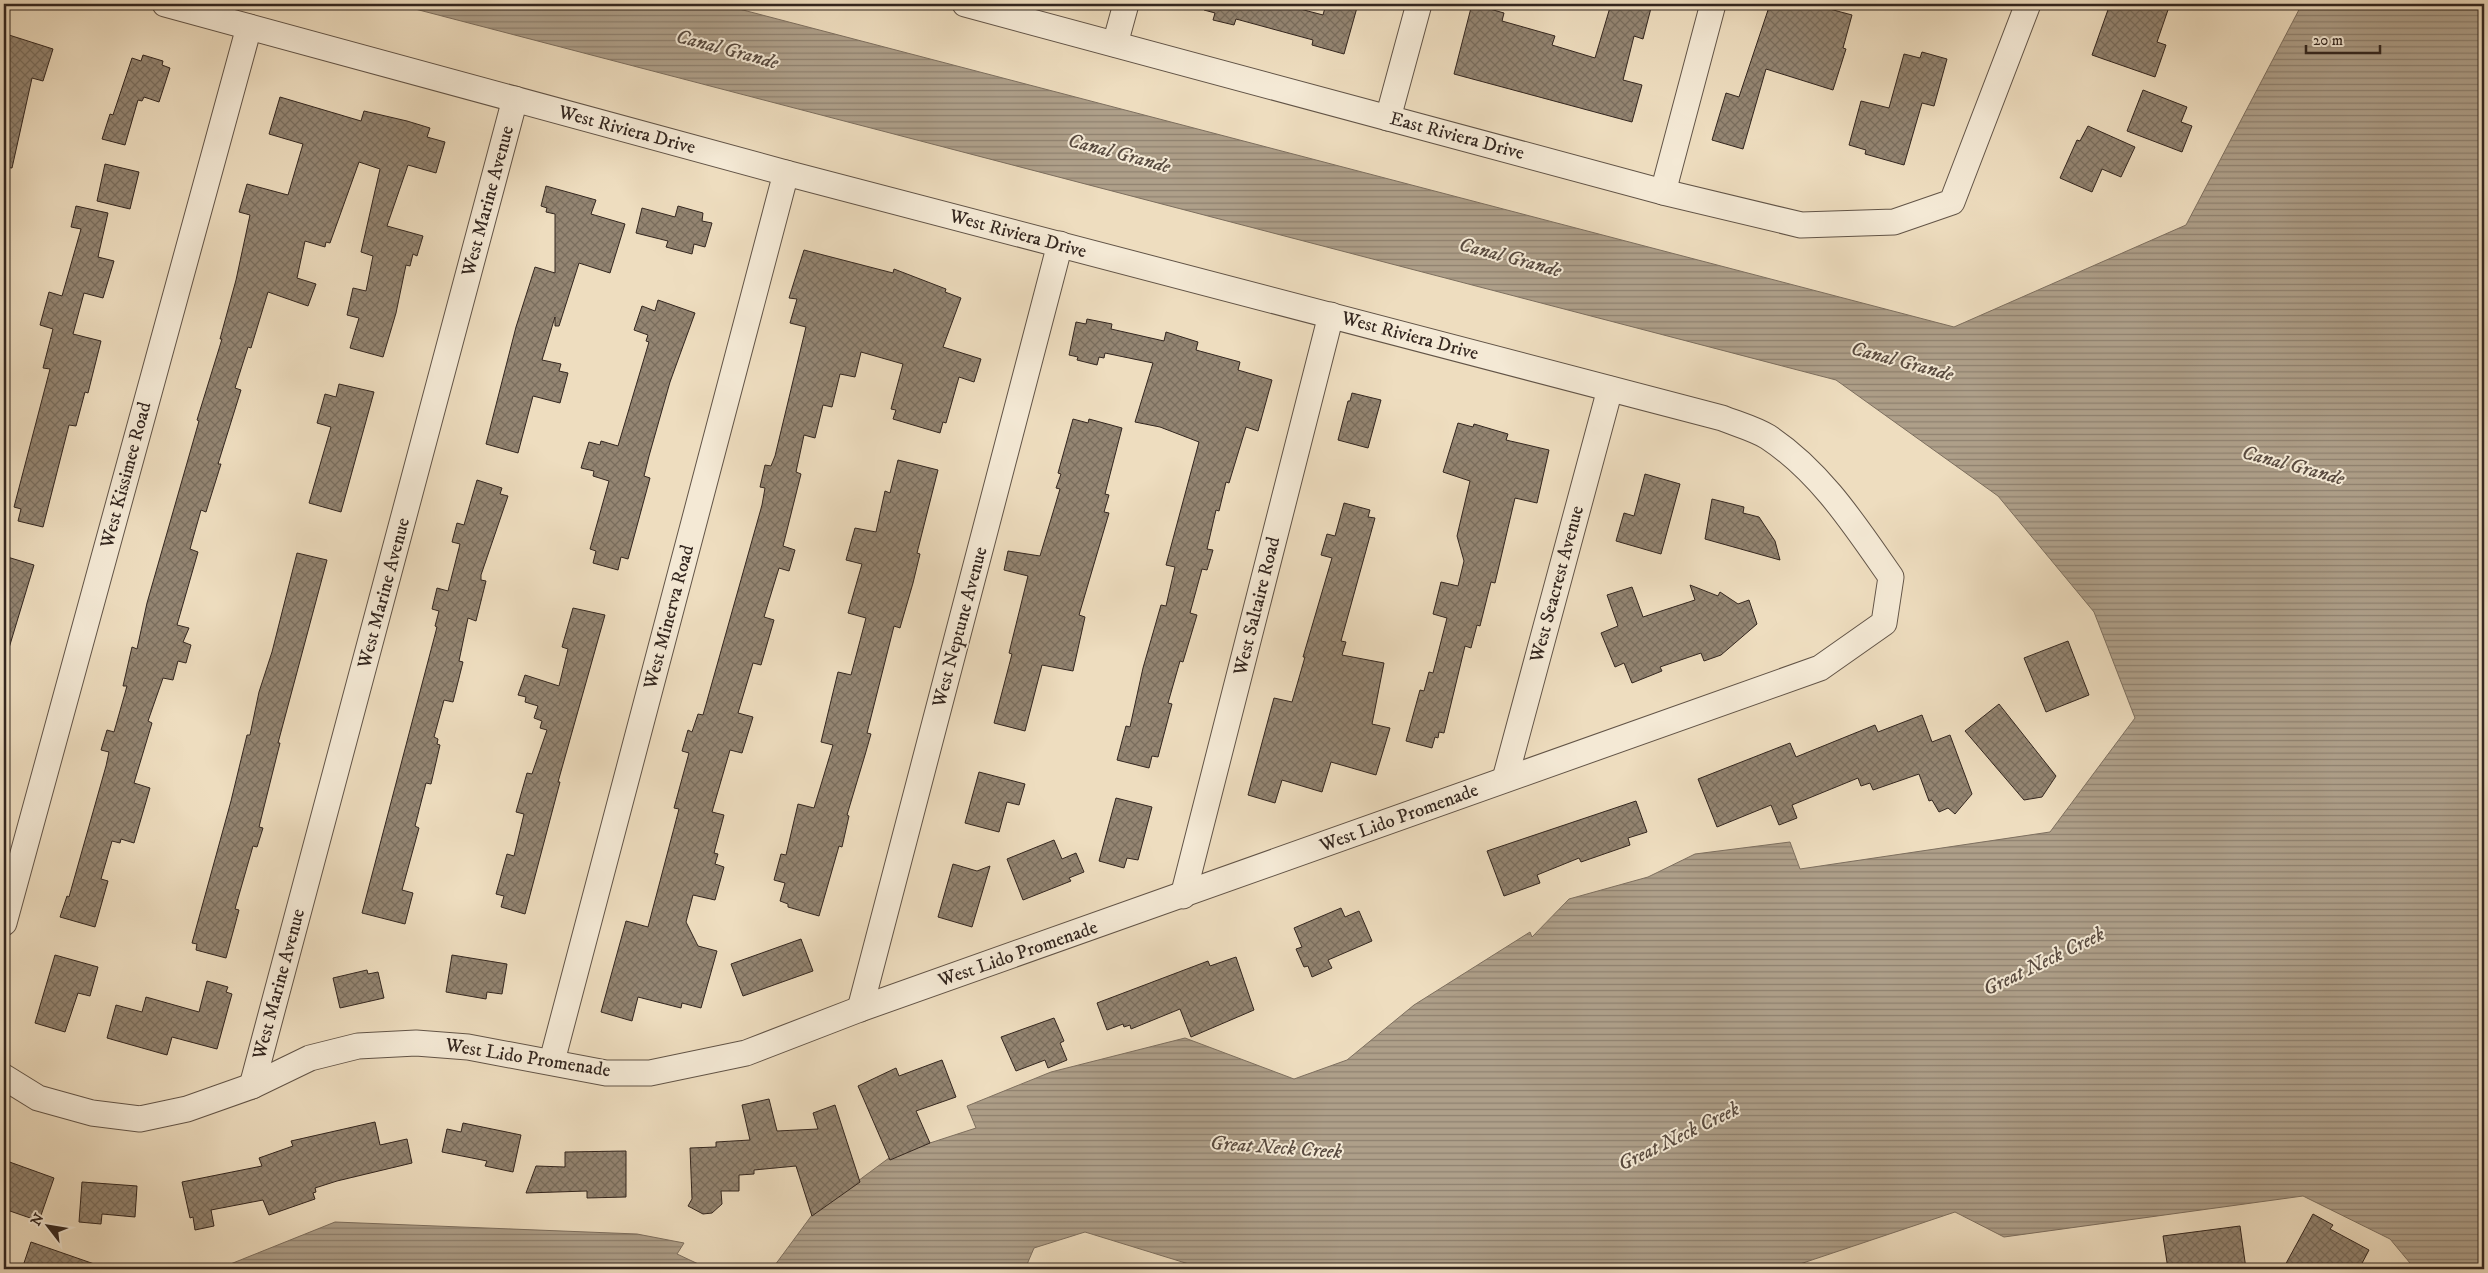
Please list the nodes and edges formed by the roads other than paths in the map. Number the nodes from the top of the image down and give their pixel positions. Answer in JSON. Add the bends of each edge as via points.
{"nodes":[{"id":1,"x":165,"y":4,"type":"edge"},
{"id":2,"x":965,"y":4,"type":"edge"},
{"id":3,"x":1126,"y":4,"type":"edge"},
{"id":4,"x":1419,"y":4,"type":"edge"},
{"id":5,"x":1713,"y":4,"type":"edge"},
{"id":6,"x":2028,"y":4,"type":"edge"},
{"id":7,"x":249,"y":27,"type":"junction"},
{"id":8,"x":1115,"y":44,"type":"junction"},
{"id":9,"x":515,"y":99,"type":"junction"},
{"id":10,"x":1388,"y":118,"type":"junction"},
{"id":11,"x":786,"y":173,"type":"junction"},
{"id":12,"x":1663,"y":192,"type":"junction"},
{"id":13,"x":1060,"y":244,"type":"junction"},
{"id":14,"x":1331,"y":315,"type":"junction"},
{"id":15,"x":1610,"y":389,"type":"junction"},
{"id":16,"x":1844,"y":511,"type":"joint"},
{"id":17,"x":1505,"y":780,"type":"junction"},
{"id":18,"x":1183,"y":896,"type":"junction"},
{"id":19,"x":4,"y":923,"type":"edge"},
{"id":20,"x":860,"y":1009,"type":"junction"},
{"id":21,"x":552,"y":1061,"type":"junction"},
{"id":22,"x":4,"y":1077,"type":"edge"},
{"id":23,"x":252,"y":1086,"type":"junction"}],
"edges":[{"from":1,"to":7,"type":"street","name":"West Riviera Drive"},
{"from":2,"to":8,"type":"street","name":"East Riviera Drive"},
{"from":3,"to":8,"type":"street"},
{"from":4,"to":10,"type":"street"},
{"from":5,"to":12,"type":"street"},
{"from":6,"to":12,"type":"street","name":"East Riviera Drive","via":[[1952,202],[1894,222],[1801,225]]},
{"from":7,"to":9,"type":"street","name":"West Riviera Drive"},
{"from":7,"to":19,"type":"street","name":"West Kissimee Road"},
{"from":8,"to":10,"type":"street","name":"East Riviera Drive"},
{"from":9,"to":11,"type":"street","name":"West Riviera Drive"},
{"from":9,"to":23,"type":"street","name":"West Marine Avenue"},
{"from":10,"to":12,"type":"street","name":"East Riviera Drive"},
{"from":11,"to":13,"type":"street","name":"West Riviera Drive"},
{"from":11,"to":21,"type":"street","name":"West Minerva Road"},
{"from":13,"to":14,"type":"street","name":"West Riviera Drive"},
{"from":13,"to":20,"type":"street","name":"West Neptune Avenue"},
{"from":14,"to":15,"type":"street","name":"West Riviera Drive"},
{"from":14,"to":18,"type":"street","name":"West Saltaire Road"},
{"from":15,"to":16,"type":"street","name":"West Riviera Drive","via":[[1722,418],[1767,436],[1807,469]]},
{"from":15,"to":17,"type":"street","name":"West Seacrest Avenue"},
{"from":16,"to":17,"type":"street","name":"West Lido Promenade","via":[[1891,577],[1884,623],[1820,668]]},
{"from":17,"to":18,"type":"street","name":"West Lido Promenade"},
{"from":18,"to":20,"type":"street","name":"West Lido Promenade"},
{"from":20,"to":21,"type":"street","name":"West Lido Promenade","via":[[746,1053],[650,1073],[606,1073]]},
{"from":21,"to":23,"type":"street","name":"West Lido Promenade","via":[[468,1046],[416,1043],[358,1046],[310,1058]]},
{"from":22,"to":23,"type":"street","name":"West Lido Promenade","via":[[38,1098],[92,1113],[140,1119],[187,1109]]}]}
